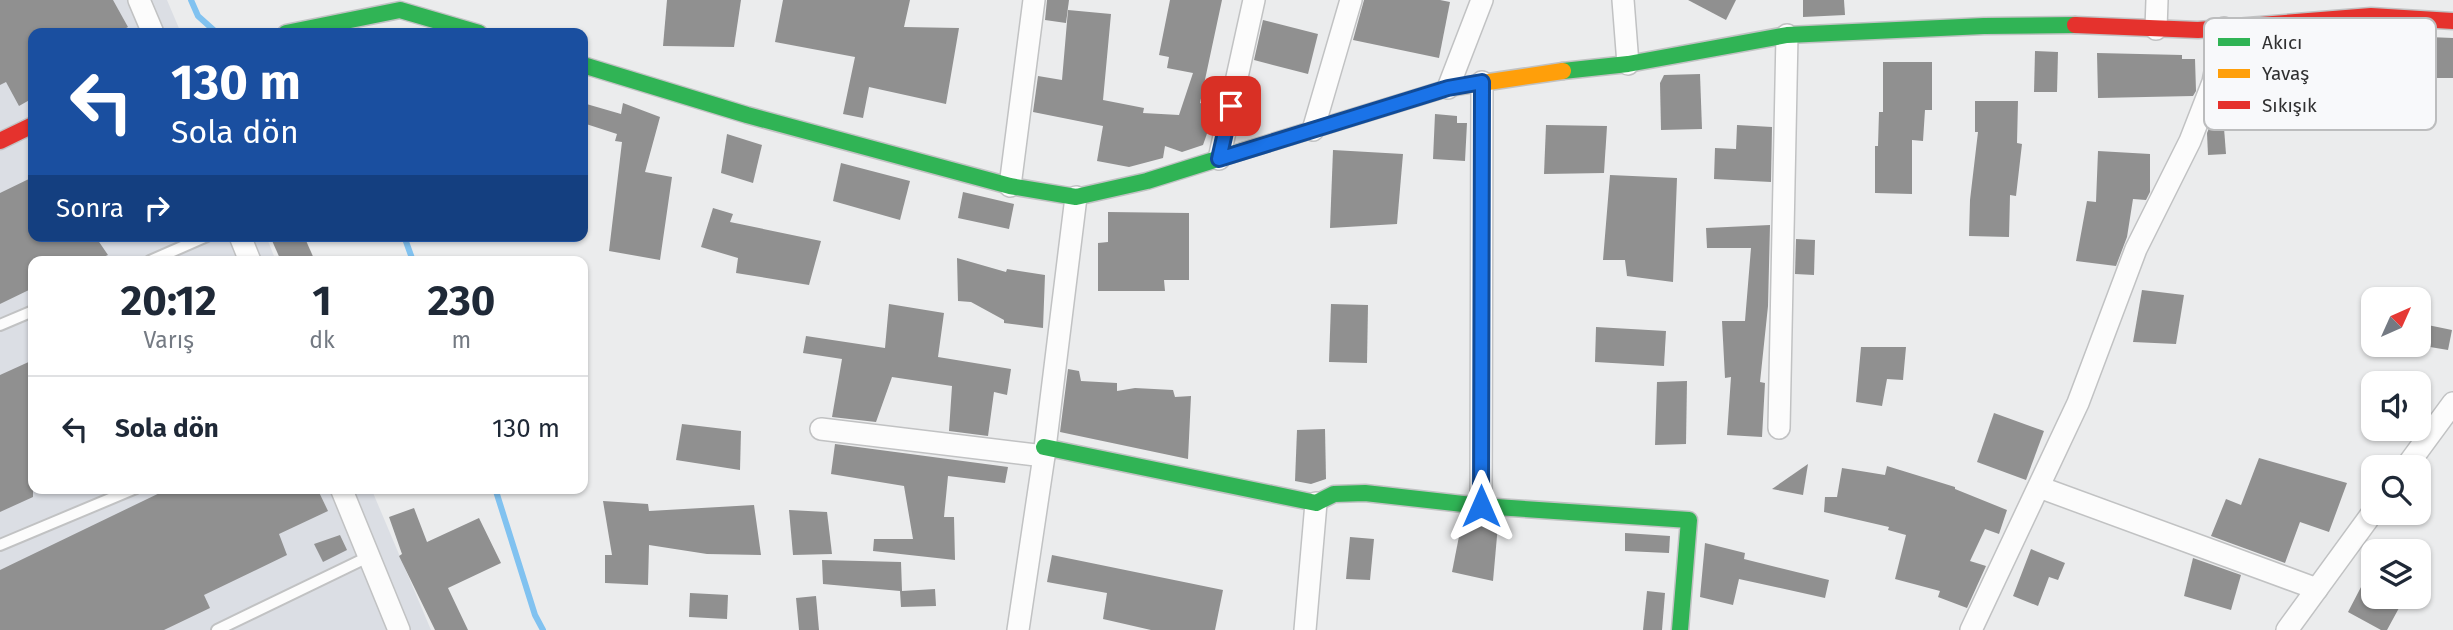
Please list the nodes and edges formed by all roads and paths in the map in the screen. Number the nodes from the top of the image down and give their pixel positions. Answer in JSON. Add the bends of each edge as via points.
{"nodes":[{"id":1,"x":139,"y":0,"type":"edge"},
{"id":2,"x":1034,"y":0,"type":"edge"},
{"id":3,"x":1254,"y":0,"type":"edge"},
{"id":4,"x":1351,"y":0,"type":"edge"},
{"id":5,"x":1482,"y":0,"type":"edge"},
{"id":6,"x":1623,"y":0,"type":"edge"},
{"id":7,"x":2157,"y":0,"type":"edge"},
{"id":8,"x":402,"y":5,"type":"edge"},
{"id":9,"x":2346,"y":18,"type":"edge"},
{"id":10,"x":2404,"y":18,"type":"edge"},
{"id":11,"x":151,"y":28,"type":"edge"},
{"id":12,"x":307,"y":28,"type":"edge"},
{"id":13,"x":465,"y":28,"type":"edge"},
{"id":14,"x":2156,"y":29,"type":"junction"},
{"id":15,"x":2204,"y":30,"type":"edge"},
{"id":16,"x":1787,"y":35,"type":"junction"},
{"id":17,"x":1628,"y":64,"type":"junction"},
{"id":18,"x":588,"y":67,"type":"edge"},
{"id":19,"x":1482,"y":82,"type":"junction"},
{"id":20,"x":1448,"y":88,"type":"junction"},
{"id":21,"x":2204,"y":105,"type":"edge"},
{"id":22,"x":28,"y":127,"type":"edge"},
{"id":23,"x":1313,"y":130,"type":"junction"},
{"id":24,"x":0,"y":141,"type":"edge"},
{"id":25,"x":1219,"y":159,"type":"junction"},
{"id":26,"x":1010,"y":186,"type":"junction"},
{"id":27,"x":1076,"y":197,"type":"junction"},
{"id":28,"x":194,"y":242,"type":"edge"},
{"id":29,"x":162,"y":256,"type":"edge"},
{"id":30,"x":28,"y":313,"type":"edge"},
{"id":31,"x":0,"y":325,"type":"edge"},
{"id":32,"x":2453,"y":403,"type":"edge"},
{"id":33,"x":1779,"y":428,"type":"dead end"},
{"id":34,"x":821,"y":429,"type":"dead end"},
{"id":35,"x":1044,"y":451,"type":"junction"},
{"id":36,"x":2415,"y":455,"type":"edge"},
{"id":37,"x":2039,"y":487,"type":"junction"},
{"id":38,"x":122,"y":494,"type":"edge"},
{"id":39,"x":343,"y":494,"type":"edge"},
{"id":40,"x":1315,"y":503,"type":"junction"},
{"id":41,"x":1481,"y":506,"type":"junction"},
{"id":42,"x":2364,"y":525,"type":"edge"},
{"id":43,"x":0,"y":545,"type":"edge"},
{"id":44,"x":368,"y":557,"type":"junction"},
{"id":45,"x":2317,"y":589,"type":"junction"},
{"id":46,"x":217,"y":630,"type":"edge"},
{"id":47,"x":399,"y":630,"type":"edge"},
{"id":48,"x":1018,"y":630,"type":"edge"},
{"id":49,"x":1305,"y":630,"type":"edge"},
{"id":50,"x":1680,"y":630,"type":"edge"},
{"id":51,"x":1971,"y":630,"type":"edge"},
{"id":52,"x":2287,"y":630,"type":"edge"}],
"edges":[{"from":1,"to":11,"type":"street"},
{"from":2,"to":26,"type":"street"},
{"from":3,"to":25,"type":"street"},
{"from":4,"to":23,"type":"street"},
{"from":5,"to":20,"type":"street"},
{"from":6,"to":17,"type":"street"},
{"from":7,"to":14,"type":"street"},
{"from":8,"to":12,"type":"street"},
{"from":8,"to":13,"type":"street"},
{"from":9,"to":10,"type":"street"},
{"from":14,"to":15,"type":"street"},
{"from":14,"to":16,"type":"street","via":[[1984,26]]},
{"from":16,"to":17,"type":"street"},
{"from":16,"to":33,"type":"street"},
{"from":17,"to":19,"type":"street"},
{"from":18,"to":26,"type":"street"},
{"from":19,"to":20,"type":"street"},
{"from":19,"to":41,"type":"street"},
{"from":20,"to":23,"type":"street"},
{"from":21,"to":37,"type":"street","via":[[2136,248],[2078,403]]},
{"from":22,"to":24,"type":"street"},
{"from":23,"to":25,"type":"street"},
{"from":25,"to":27,"type":"street"},
{"from":26,"to":27,"type":"street"},
{"from":27,"to":35,"type":"street"},
{"from":28,"to":29,"type":"lane"},
{"from":30,"to":31,"type":"lane"},
{"from":32,"to":36,"type":"street"},
{"from":34,"to":35,"type":"street"},
{"from":35,"to":40,"type":"street"},
{"from":35,"to":48,"type":"street"},
{"from":37,"to":45,"type":"street"},
{"from":37,"to":51,"type":"street"},
{"from":38,"to":43,"type":"lane"},
{"from":39,"to":44,"type":"street"},
{"from":40,"to":41,"type":"street","via":[[1334,494],[1365,493]]},
{"from":40,"to":49,"type":"street"},
{"from":41,"to":50,"type":"street","via":[[1689,520]]},
{"from":42,"to":45,"type":"street"},
{"from":44,"to":46,"type":"lane"},
{"from":44,"to":47,"type":"street"},
{"from":45,"to":52,"type":"street"}]}
